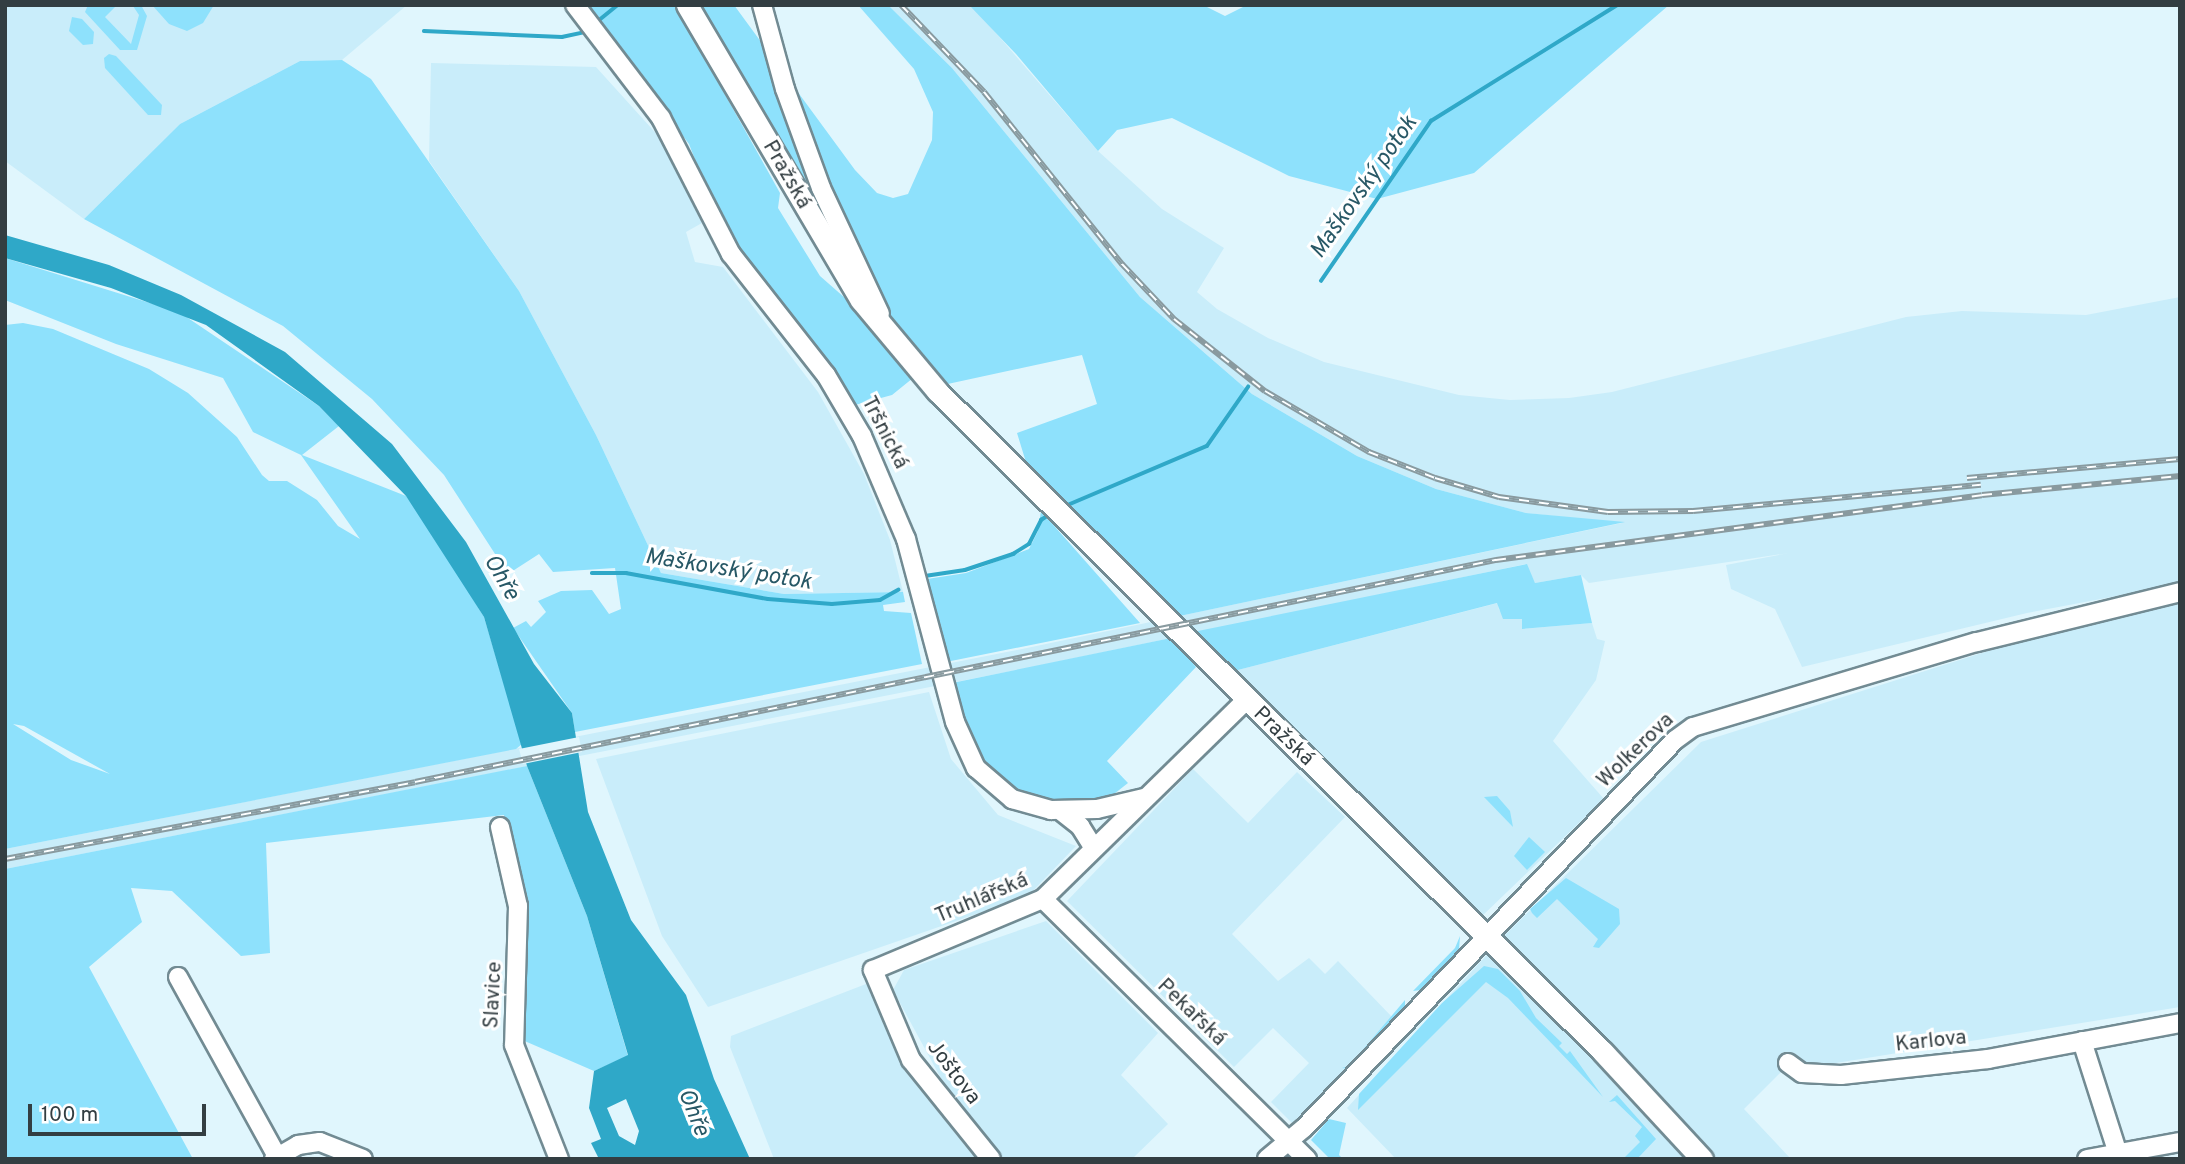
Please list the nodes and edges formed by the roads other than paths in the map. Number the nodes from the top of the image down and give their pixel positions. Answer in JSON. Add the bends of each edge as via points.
{"nodes":[{"id":1,"x":575,"y":5,"type":"edge"},
{"id":2,"x":687,"y":5,"type":"edge"},
{"id":3,"x":762,"y":5,"type":"edge"},
{"id":4,"x":892,"y":340,"type":"junction"},
{"id":5,"x":2180,"y":593,"type":"edge"},
{"id":6,"x":1245,"y":701,"type":"junction"},
{"id":7,"x":1144,"y":798,"type":"junction"},
{"id":8,"x":1062,"y":812,"type":"junction"},
{"id":9,"x":500,"y":827,"type":"dead end"},
{"id":10,"x":1093,"y":847,"type":"junction"},
{"id":11,"x":1043,"y":899,"type":"junction"},
{"id":12,"x":1485,"y":936,"type":"junction"},
{"id":13,"x":873,"y":970,"type":"joint"},
{"id":14,"x":178,"y":977,"type":"dead end"},
{"id":15,"x":2180,"y":1023,"type":"edge"},
{"id":16,"x":2082,"y":1041,"type":"junction"},
{"id":17,"x":1788,"y":1063,"type":"dead end"},
{"id":18,"x":1679,"y":1129,"type":"junction"},
{"id":19,"x":1288,"y":1140,"type":"junction"},
{"id":20,"x":2180,"y":1142,"type":"edge"},
{"id":21,"x":2118,"y":1154,"type":"junction"},
{"id":22,"x":354,"y":1156,"type":"edge"},
{"id":23,"x":276,"y":1157,"type":"edge"},
{"id":24,"x":559,"y":1159,"type":"edge"},
{"id":25,"x":991,"y":1159,"type":"edge"},
{"id":26,"x":1267,"y":1159,"type":"edge"},
{"id":27,"x":1307,"y":1159,"type":"edge"},
{"id":28,"x":1702,"y":1159,"type":"edge"},
{"id":29,"x":1717,"y":1159,"type":"edge"},
{"id":30,"x":2087,"y":1159,"type":"edge"}],
"edges":[{"from":1,"to":8,"type":"street","name":"Tršnická","via":[[661,118],[731,254],[826,375],[862,436],[905,539],[955,722],[971,760],[988,782],[1012,799]]},
{"from":2,"to":4,"type":"main road","name":"Pražská","via":[[829,249]]},
{"from":3,"to":4,"type":"street","name":"Pražská","via":[[785,89],[821,188]]},
{"from":4,"to":6,"type":"main road","name":"Pražská"},
{"from":5,"to":12,"type":"street","name":"Wolkerova","via":[[1977,642],[1693,727]]},
{"from":6,"to":7,"type":"street","name":"Truhlářská"},
{"from":6,"to":12,"type":"main road","name":"Pražská"},
{"from":7,"to":8,"type":"street","name":"Tršnická"},
{"from":7,"to":10,"type":"street","name":"Truhlářská"},
{"from":8,"to":10,"type":"street","via":[[1080,826]]},
{"from":9,"to":24,"type":"street","name":"Slavice","via":[[518,906],[514,1045]]},
{"from":10,"to":11,"type":"street","name":"Truhlářská"},
{"from":11,"to":13,"type":"street","name":"Truhlářská"},
{"from":11,"to":19,"type":"street","name":"Pekařská"},
{"from":12,"to":18,"type":"main road","name":"Pražská"},
{"from":12,"to":19,"type":"street","name":"Wolkerova"},
{"from":13,"to":25,"type":"street","name":"Joštova","via":[[911,1060]]},
{"from":14,"to":23,"type":"street"},
{"from":15,"to":16,"type":"street","name":"Karlova"},
{"from":16,"to":17,"type":"street","name":"Karlova","via":[[1989,1059],[1841,1075],[1802,1073]]},
{"from":16,"to":21,"type":"street"},
{"from":18,"to":28,"type":"main road","name":"Pražská"},
{"from":18,"to":29,"type":"main road","name":"Pražská"},
{"from":19,"to":26,"type":"street","name":"Wolkerova"},
{"from":19,"to":27,"type":"street","name":"Pekařská"},
{"from":20,"to":21,"type":"street"},
{"from":21,"to":30,"type":"street"},
{"from":22,"to":23,"type":"street","via":[[320,1142],[298,1144]]}]}
